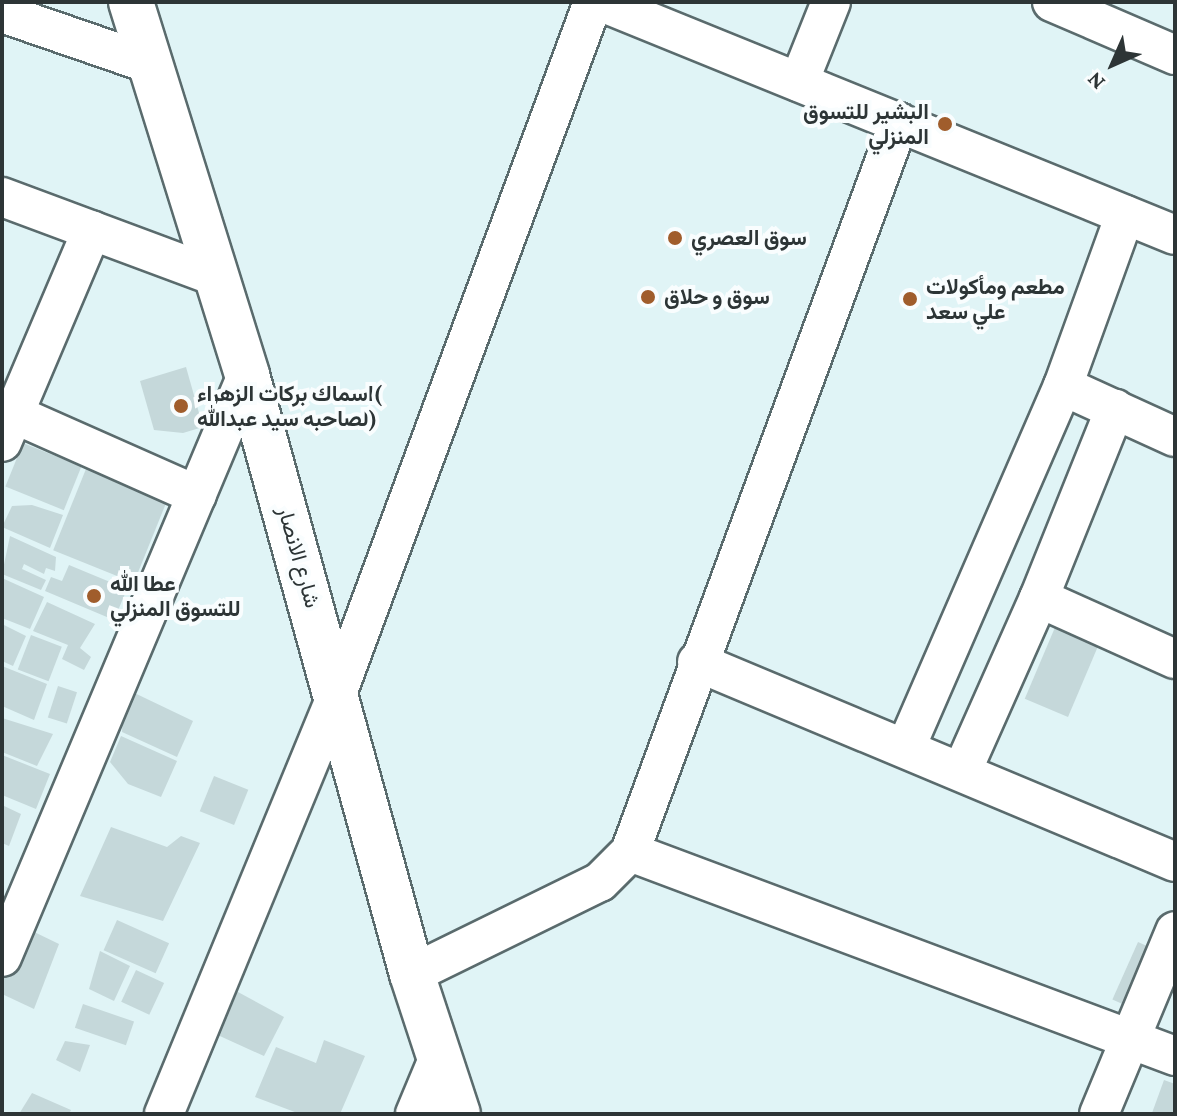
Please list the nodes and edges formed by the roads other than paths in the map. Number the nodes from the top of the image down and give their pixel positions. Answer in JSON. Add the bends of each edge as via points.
{"nodes":[{"id":1,"x":131,"y":2,"type":"edge"},
{"id":2,"x":593,"y":2,"type":"edge"},
{"id":3,"x":601,"y":2,"type":"edge"},
{"id":4,"x":831,"y":2,"type":"edge"},
{"id":5,"x":1052,"y":2,"type":"edge"},
{"id":6,"x":2,"y":13,"type":"edge"},
{"id":7,"x":1175,"y":55,"type":"edge"},
{"id":8,"x":150,"y":64,"type":"junction"},
{"id":9,"x":799,"y":82,"type":"junction"},
{"id":10,"x":899,"y":122,"type":"junction"},
{"id":11,"x":2,"y":197,"type":"edge"},
{"id":12,"x":1125,"y":215,"type":"junction"},
{"id":13,"x":92,"y":230,"type":"junction"},
{"id":14,"x":1175,"y":235,"type":"edge"},
{"id":15,"x":217,"y":277,"type":"junction"},
{"id":16,"x":247,"y":375,"type":"junction"},
{"id":17,"x":1063,"y":386,"type":"junction"},
{"id":18,"x":1115,"y":409,"type":"junction"},
{"id":19,"x":8,"y":428,"type":"edge"},
{"id":20,"x":1175,"y":437,"type":"edge"},
{"id":21,"x":197,"y":495,"type":"junction"},
{"id":22,"x":1039,"y":598,"type":"junction"},
{"id":23,"x":1175,"y":659,"type":"edge"},
{"id":24,"x":697,"y":662,"type":"junction"},
{"id":25,"x":338,"y":691,"type":"junction"},
{"id":26,"x":906,"y":747,"type":"junction"},
{"id":27,"x":962,"y":771,"type":"junction"},
{"id":28,"x":630,"y":852,"type":"junction"},
{"id":29,"x":1175,"y":862,"type":"edge"},
{"id":30,"x":1175,"y":931,"type":"edge"},
{"id":31,"x":2,"y":957,"type":"edge"},
{"id":32,"x":412,"y":974,"type":"junction"},
{"id":33,"x":1130,"y":1037,"type":"junction"},
{"id":34,"x":1175,"y":1056,"type":"edge"},
{"id":35,"x":438,"y":1059,"type":"junction"},
{"id":36,"x":164,"y":1114,"type":"edge"},
{"id":37,"x":415,"y":1114,"type":"edge"},
{"id":38,"x":458,"y":1114,"type":"edge"},
{"id":39,"x":1099,"y":1114,"type":"edge"}],
"edges":[{"from":1,"to":8,"type":"street","name":"شارع الانصار"},
{"from":2,"to":25,"type":"street"},
{"from":3,"to":9,"type":"street"},
{"from":4,"to":9,"type":"street"},
{"from":5,"to":7,"type":"street"},
{"from":6,"to":8,"type":"street"},
{"from":8,"to":15,"type":"street","name":"شارع الانصار"},
{"from":9,"to":10,"type":"street"},
{"from":10,"to":12,"type":"street"},
{"from":10,"to":24,"type":"street"},
{"from":11,"to":13,"type":"street"},
{"from":12,"to":14,"type":"street"},
{"from":12,"to":17,"type":"street"},
{"from":13,"to":15,"type":"street"},
{"from":13,"to":19,"type":"street"},
{"from":15,"to":16,"type":"street","name":"شارع الانصار"},
{"from":16,"to":21,"type":"street"},
{"from":16,"to":25,"type":"street","name":"شارع الانصار"},
{"from":17,"to":18,"type":"street"},
{"from":17,"to":26,"type":"street"},
{"from":18,"to":20,"type":"street"},
{"from":18,"to":22,"type":"street"},
{"from":19,"to":21,"type":"street"},
{"from":21,"to":31,"type":"street"},
{"from":22,"to":23,"type":"street"},
{"from":22,"to":27,"type":"street"},
{"from":24,"to":26,"type":"street"},
{"from":24,"to":28,"type":"street"},
{"from":25,"to":32,"type":"street","name":"شارع الانصار"},
{"from":25,"to":36,"type":"street"},
{"from":26,"to":27,"type":"street"},
{"from":27,"to":29,"type":"street"},
{"from":28,"to":32,"type":"street","via":[[600,882]]},
{"from":28,"to":33,"type":"street"},
{"from":30,"to":33,"type":"street"},
{"from":32,"to":35,"type":"street","name":"شارع الانصار"},
{"from":33,"to":34,"type":"street"},
{"from":33,"to":39,"type":"street"},
{"from":35,"to":37,"type":"street"},
{"from":35,"to":38,"type":"street","name":"شارع الانصار"}]}
